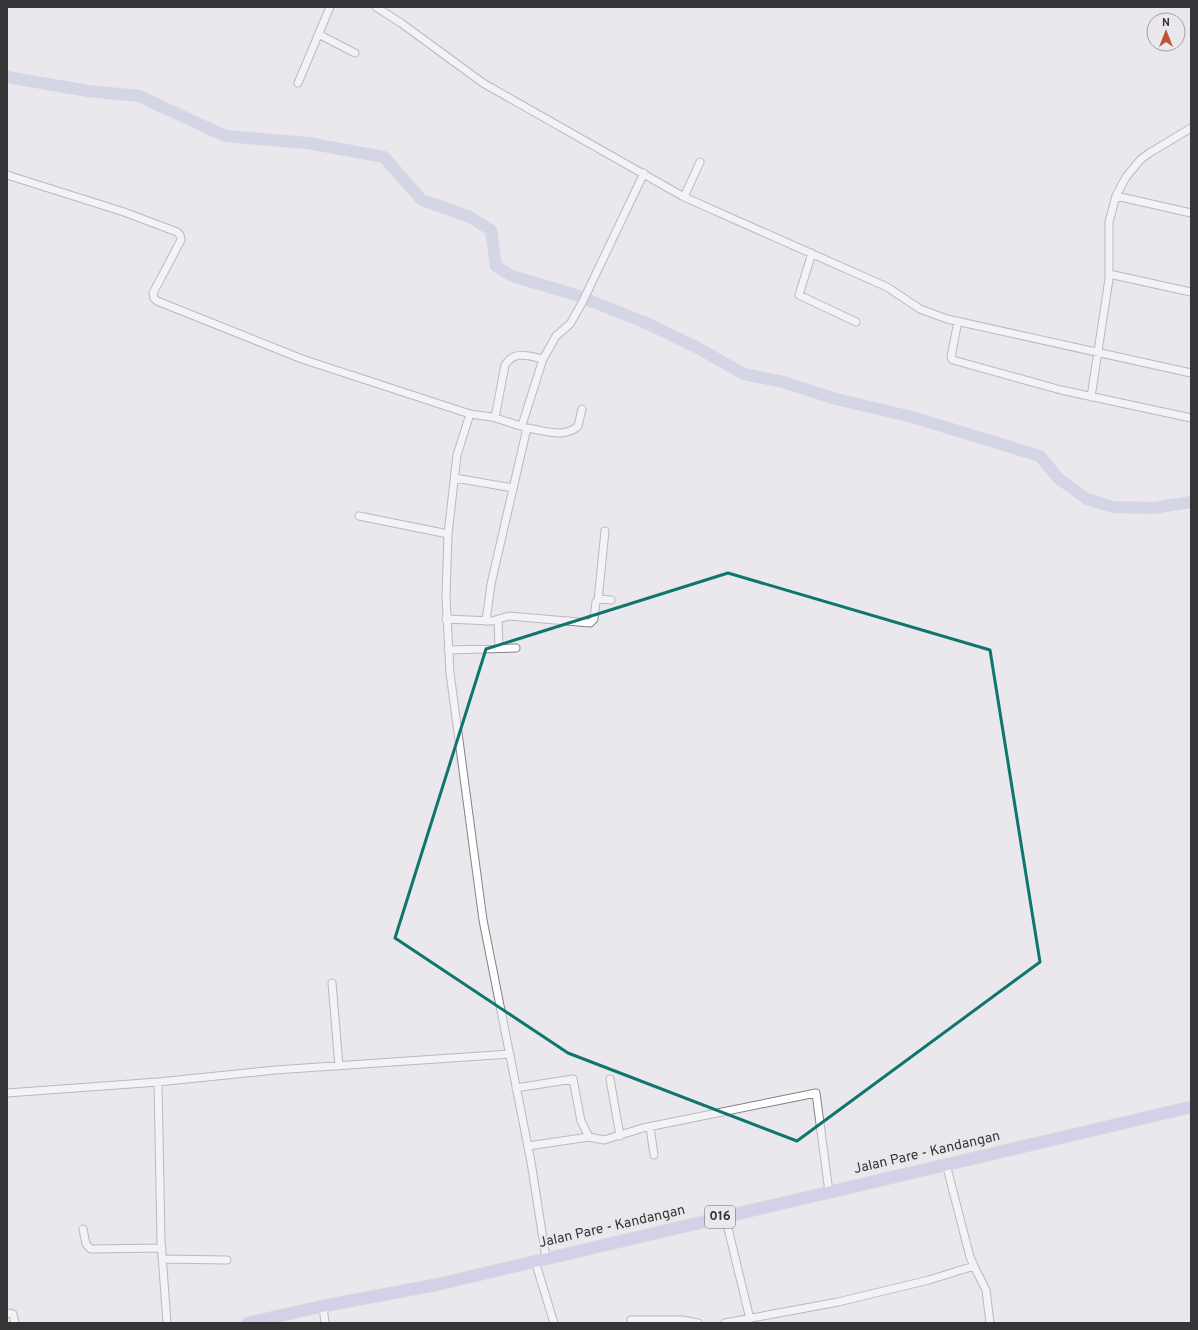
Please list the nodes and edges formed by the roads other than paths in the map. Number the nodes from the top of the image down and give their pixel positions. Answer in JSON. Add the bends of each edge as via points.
{"nodes":[{"id":1,"x":330,"y":7,"type":"edge"},
{"id":2,"x":376,"y":7,"type":"edge"},
{"id":3,"x":320,"y":35,"type":"junction"},
{"id":4,"x":355,"y":53,"type":"dead end"},
{"id":5,"x":298,"y":83,"type":"dead end"},
{"id":6,"x":1191,"y":128,"type":"edge"},
{"id":7,"x":1183,"y":134,"type":"junction"},
{"id":8,"x":1191,"y":135,"type":"edge"},
{"id":9,"x":700,"y":162,"type":"dead end"},
{"id":10,"x":644,"y":173,"type":"junction"},
{"id":11,"x":7,"y":175,"type":"edge"},
{"id":12,"x":1116,"y":196,"type":"junction"},
{"id":13,"x":684,"y":197,"type":"junction"},
{"id":14,"x":1191,"y":213,"type":"edge"},
{"id":15,"x":812,"y":253,"type":"junction"},
{"id":16,"x":1109,"y":274,"type":"junction"},
{"id":17,"x":1191,"y":292,"type":"edge"},
{"id":18,"x":958,"y":321,"type":"junction"},
{"id":19,"x":856,"y":322,"type":"dead end"},
{"id":20,"x":1096,"y":353,"type":"junction"},
{"id":21,"x":543,"y":359,"type":"junction"},
{"id":22,"x":1191,"y":373,"type":"edge"},
{"id":23,"x":1091,"y":397,"type":"junction"},
{"id":24,"x":582,"y":409,"type":"dead end"},
{"id":25,"x":470,"y":414,"type":"junction"},
{"id":26,"x":495,"y":418,"type":"junction"},
{"id":27,"x":1191,"y":418,"type":"edge"},
{"id":28,"x":524,"y":426,"type":"junction"},
{"id":29,"x":455,"y":478,"type":"junction"},
{"id":30,"x":513,"y":488,"type":"junction"},
{"id":31,"x":359,"y":516,"type":"dead end"},
{"id":32,"x":605,"y":530,"type":"dead end"},
{"id":33,"x":448,"y":534,"type":"junction"},
{"id":34,"x":598,"y":600,"type":"junction"},
{"id":35,"x":611,"y":600,"type":"dead end"},
{"id":36,"x":446,"y":618,"type":"junction"},
{"id":37,"x":498,"y":620,"type":"junction"},
{"id":38,"x":486,"y":621,"type":"junction"},
{"id":39,"x":500,"y":648,"type":"junction"},
{"id":40,"x":516,"y":648,"type":"dead end"},
{"id":41,"x":448,"y":650,"type":"junction"},
{"id":42,"x":332,"y":983,"type":"dead end"},
{"id":43,"x":510,"y":1054,"type":"junction"},
{"id":44,"x":339,"y":1066,"type":"junction"},
{"id":45,"x":610,"y":1079,"type":"dead end"},
{"id":46,"x":158,"y":1082,"type":"junction"},
{"id":47,"x":516,"y":1088,"type":"junction"},
{"id":48,"x":7,"y":1093,"type":"edge"},
{"id":49,"x":1191,"y":1107,"type":"edge"},
{"id":50,"x":650,"y":1127,"type":"junction"},
{"id":51,"x":620,"y":1136,"type":"junction"},
{"id":52,"x":589,"y":1137,"type":"junction"},
{"id":53,"x":528,"y":1146,"type":"junction"},
{"id":54,"x":654,"y":1155,"type":"dead end"},
{"id":55,"x":946,"y":1164,"type":"junction"},
{"id":56,"x":829,"y":1192,"type":"junction"},
{"id":57,"x":725,"y":1216,"type":"junction"},
{"id":58,"x":83,"y":1229,"type":"dead end"},
{"id":59,"x":162,"y":1248,"type":"junction"},
{"id":60,"x":162,"y":1259,"type":"junction"},
{"id":61,"x":540,"y":1259,"type":"junction"},
{"id":62,"x":227,"y":1260,"type":"dead end"},
{"id":63,"x":974,"y":1266,"type":"junction"},
{"id":64,"x":323,"y":1306,"type":"junction"},
{"id":65,"x":7,"y":1313,"type":"edge"},
{"id":66,"x":750,"y":1319,"type":"junction"},
{"id":67,"x":631,"y":1320,"type":"dead end"},
{"id":68,"x":15,"y":1323,"type":"edge"},
{"id":69,"x":167,"y":1323,"type":"edge"},
{"id":70,"x":248,"y":1323,"type":"edge"},
{"id":71,"x":325,"y":1323,"type":"edge"},
{"id":72,"x":554,"y":1323,"type":"edge"},
{"id":73,"x":698,"y":1323,"type":"edge"},
{"id":74,"x":725,"y":1323,"type":"edge"},
{"id":75,"x":990,"y":1323,"type":"edge"}],
"edges":[{"from":1,"to":3,"type":"street"},
{"from":2,"to":10,"type":"street","via":[[482,83]]},
{"from":3,"to":4,"type":"street"},
{"from":3,"to":5,"type":"street"},
{"from":6,"to":7,"type":"street"},
{"from":7,"to":8,"type":"street"},
{"from":7,"to":12,"type":"street","via":[[1142,160],[1126,177]]},
{"from":9,"to":13,"type":"street"},
{"from":10,"to":13,"type":"street"},
{"from":10,"to":21,"type":"street","via":[[582,303],[570,324],[556,336]]},
{"from":11,"to":25,"type":"street","via":[[178,232],[181,238],[153,293],[155,300],[302,359]]},
{"from":12,"to":14,"type":"street"},
{"from":12,"to":16,"type":"street","via":[[1109,222]]},
{"from":13,"to":15,"type":"street"},
{"from":15,"to":18,"type":"street","via":[[892,289],[926,312]]},
{"from":15,"to":19,"type":"street","via":[[799,295]]},
{"from":16,"to":17,"type":"street"},
{"from":16,"to":20,"type":"street","via":[[1105,311]]},
{"from":18,"to":20,"type":"street"},
{"from":18,"to":23,"type":"street","via":[[952,359]]},
{"from":20,"to":22,"type":"street"},
{"from":20,"to":23,"type":"street"},
{"from":21,"to":26,"type":"street","via":[[519,355],[508,360]]},
{"from":21,"to":28,"type":"street"},
{"from":23,"to":27,"type":"street"},
{"from":24,"to":28,"type":"street","via":[[578,426],[568,432],[557,433]]},
{"from":25,"to":26,"type":"street"},
{"from":25,"to":29,"type":"street","via":[[457,455]]},
{"from":26,"to":28,"type":"street"},
{"from":28,"to":30,"type":"street"},
{"from":29,"to":30,"type":"street"},
{"from":29,"to":33,"type":"street"},
{"from":30,"to":38,"type":"street","via":[[490,584]]},
{"from":31,"to":33,"type":"street"},
{"from":32,"to":34,"type":"street"},
{"from":33,"to":36,"type":"street"},
{"from":34,"to":35,"type":"street"},
{"from":34,"to":37,"type":"street","via":[[595,603],[593,621],[590,623],[509,616]]},
{"from":36,"to":38,"type":"street"},
{"from":36,"to":41,"type":"street"},
{"from":37,"to":38,"type":"street"},
{"from":37,"to":39,"type":"street"},
{"from":39,"to":40,"type":"street"},
{"from":39,"to":41,"type":"street"},
{"from":41,"to":43,"type":"street","via":[[466,805],[483,920]]},
{"from":42,"to":44,"type":"street"},
{"from":43,"to":44,"type":"street"},
{"from":43,"to":47,"type":"street"},
{"from":44,"to":46,"type":"street"},
{"from":45,"to":51,"type":"street"},
{"from":46,"to":48,"type":"street"},
{"from":46,"to":59,"type":"street"},
{"from":47,"to":52,"type":"street","via":[[573,1079],[581,1121]]},
{"from":47,"to":53,"type":"street"},
{"from":49,"to":55,"type":"main road","name":"Jalan Pare - Kandangan","number":"016"},
{"from":50,"to":51,"type":"street"},
{"from":50,"to":54,"type":"street"},
{"from":50,"to":56,"type":"street","via":[[816,1093]]},
{"from":51,"to":52,"type":"street","via":[[604,1140]]},
{"from":52,"to":53,"type":"street"},
{"from":53,"to":61,"type":"street"},
{"from":55,"to":56,"type":"main road","name":"Jalan Pare - Kandangan","number":"016"},
{"from":55,"to":63,"type":"street"},
{"from":56,"to":57,"type":"main road","name":"Jalan Pare - Kandangan","number":"016"},
{"from":57,"to":61,"type":"main road","name":"Jalan Pare - Kandangan","number":"016"},
{"from":57,"to":66,"type":"street"},
{"from":58,"to":59,"type":"street","via":[[86,1244],[91,1249]]},
{"from":59,"to":60,"type":"street"},
{"from":60,"to":62,"type":"street"},
{"from":60,"to":69,"type":"street"},
{"from":61,"to":64,"type":"main road","name":"Jalan Pare - Kandangan","number":"016","via":[[435,1285]]},
{"from":61,"to":72,"type":"street"},
{"from":63,"to":66,"type":"street","via":[[838,1302]]},
{"from":63,"to":75,"type":"street","via":[[986,1290]]},
{"from":64,"to":70,"type":"main road","name":"Jalan Pare - Kandangan","number":"016"},
{"from":64,"to":71,"type":"street"},
{"from":65,"to":68,"type":"street","via":[[13,1314]]},
{"from":66,"to":74,"type":"street"},
{"from":67,"to":73,"type":"street","via":[[682,1320]]}]}
